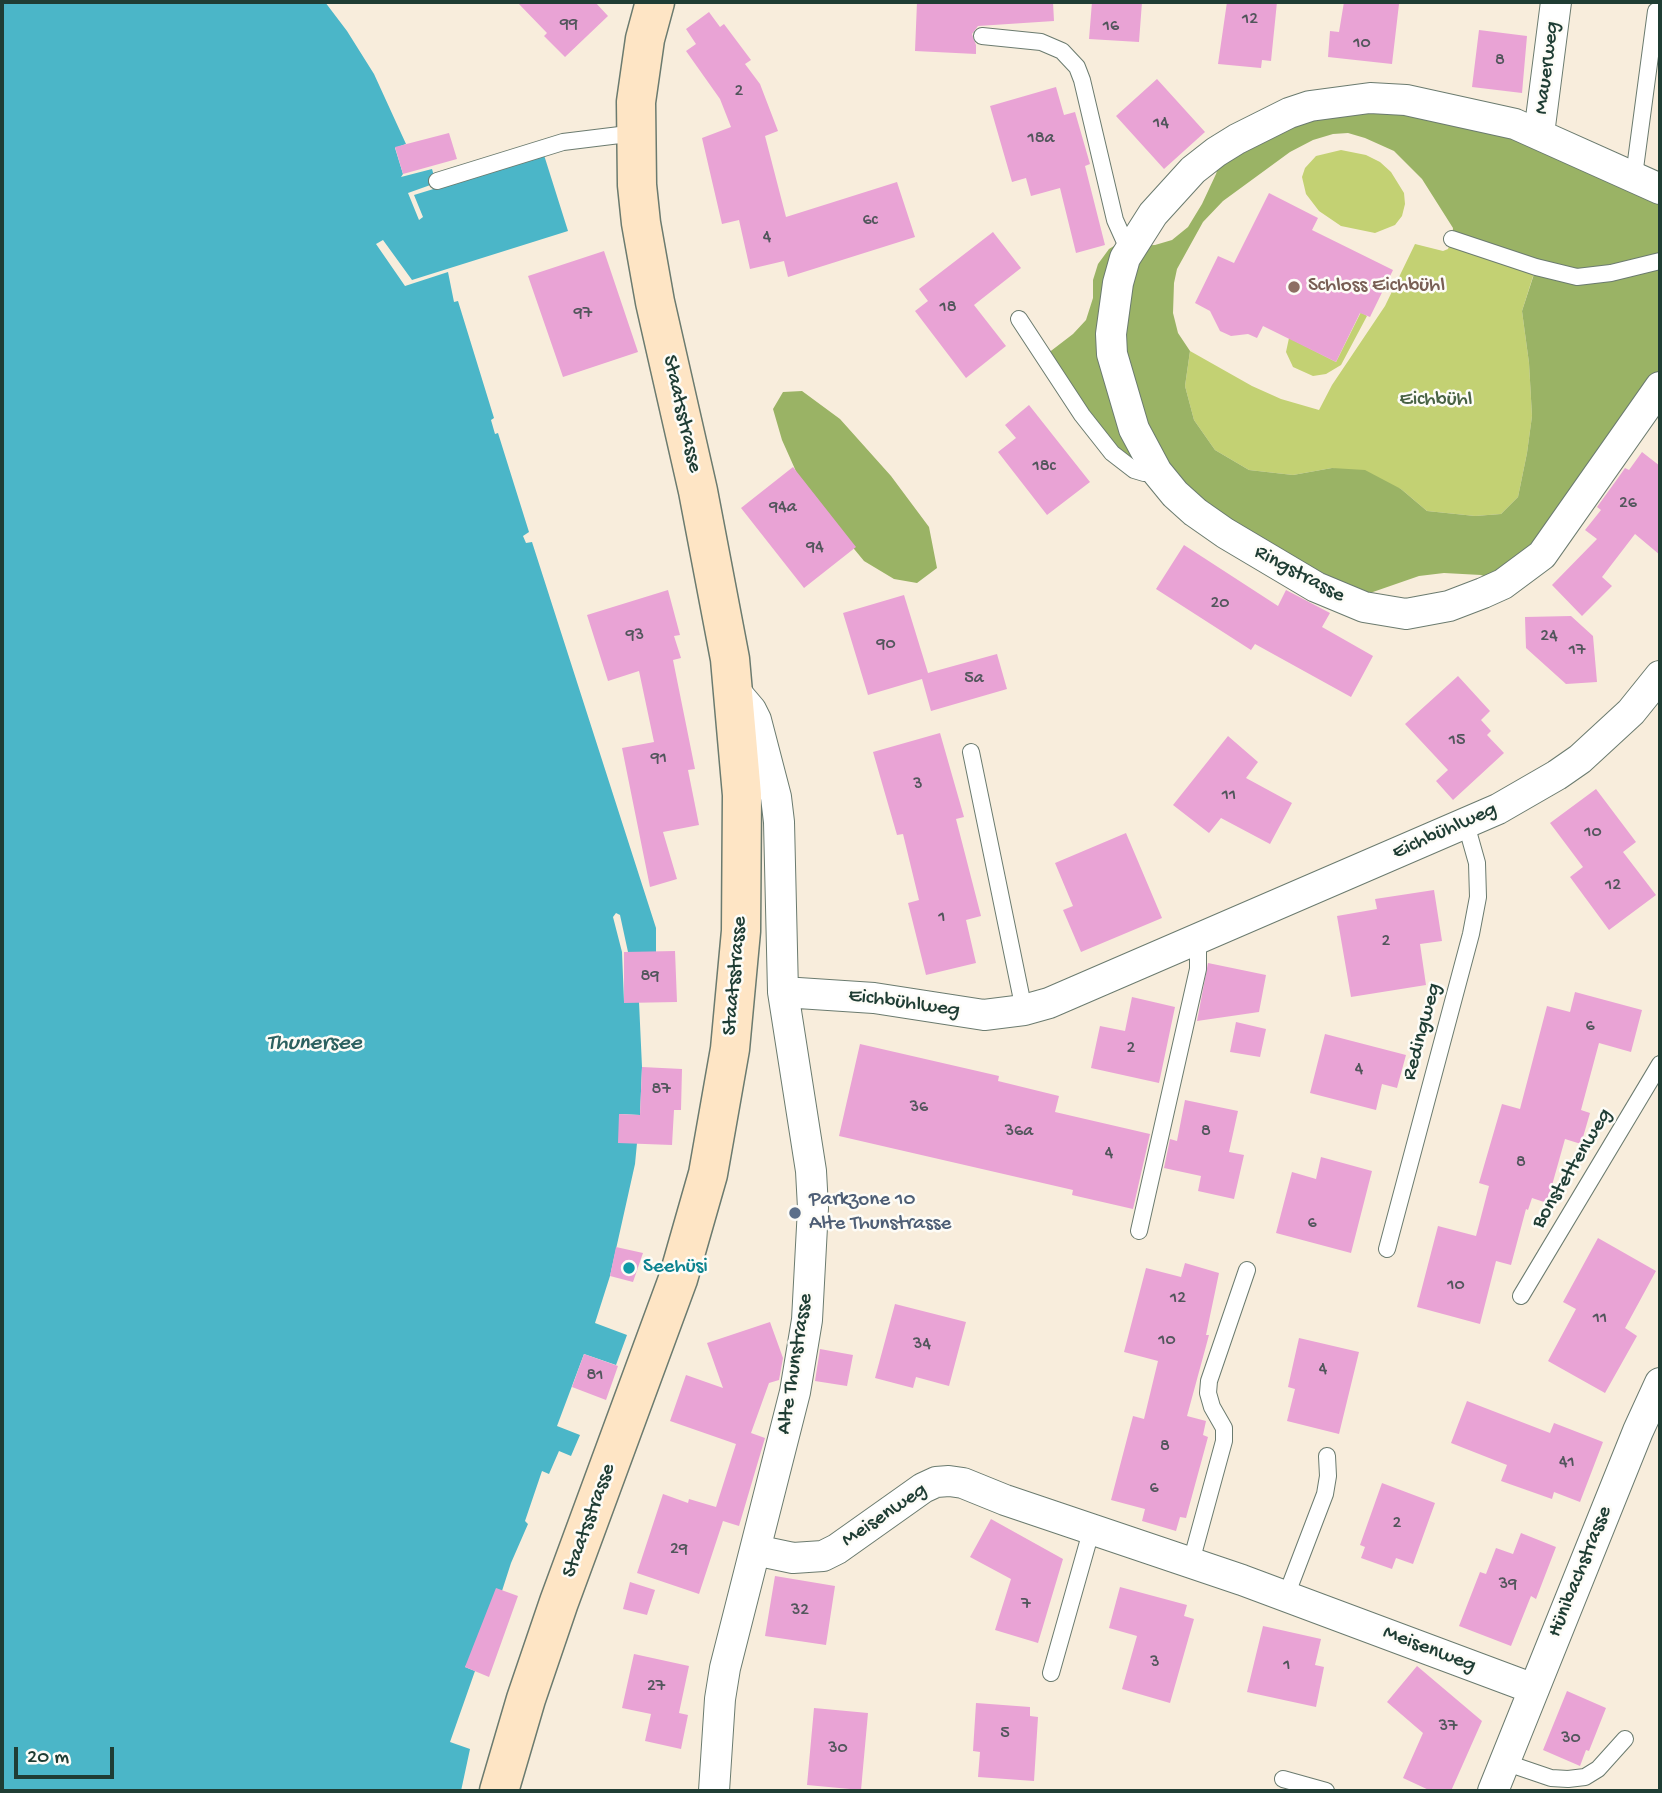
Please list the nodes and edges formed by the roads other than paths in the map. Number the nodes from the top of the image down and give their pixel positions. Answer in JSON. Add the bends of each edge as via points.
{"nodes":[{"id":1,"x":655,"y":2,"type":"edge"},
{"id":2,"x":1556,"y":2,"type":"edge"},
{"id":3,"x":1656,"y":10,"type":"dead end"},
{"id":4,"x":982,"y":36,"type":"dead end"},
{"id":5,"x":636,"y":133,"type":"junction"},
{"id":6,"x":1539,"y":134,"type":"junction"},
{"id":7,"x":437,"y":181,"type":"dead end"},
{"id":8,"x":1647,"y":183,"type":"edge"},
{"id":9,"x":1452,"y":239,"type":"dead end"},
{"id":10,"x":1131,"y":247,"type":"junction"},
{"id":11,"x":1660,"y":261,"type":"edge"},
{"id":12,"x":1019,"y":319,"type":"dead end"},
{"id":13,"x":1660,"y":387,"type":"edge"},
{"id":14,"x":1157,"y":472,"type":"junction"},
{"id":15,"x":1660,"y":676,"type":"edge"},
{"id":16,"x":734,"y":691,"type":"junction"},
{"id":17,"x":971,"y":752,"type":"dead end"},
{"id":18,"x":1466,"y":824,"type":"junction"},
{"id":19,"x":1198,"y":939,"type":"junction"},
{"id":20,"x":783,"y":992,"type":"junction"},
{"id":21,"x":1024,"y":1010,"type":"junction"},
{"id":22,"x":1660,"y":1063,"type":"edge"},
{"id":23,"x":1139,"y":1231,"type":"dead end"},
{"id":24,"x":1387,"y":1249,"type":"dead end"},
{"id":25,"x":1247,"y":1270,"type":"dead end"},
{"id":26,"x":1521,"y":1296,"type":"dead end"},
{"id":27,"x":1660,"y":1383,"type":"edge"},
{"id":28,"x":1327,"y":1456,"type":"dead end"},
{"id":29,"x":1092,"y":1528,"type":"junction"},
{"id":30,"x":755,"y":1550,"type":"junction"},
{"id":31,"x":1191,"y":1562,"type":"junction"},
{"id":32,"x":1286,"y":1596,"type":"junction"},
{"id":33,"x":1051,"y":1673,"type":"dead end"},
{"id":34,"x":1534,"y":1689,"type":"junction"},
{"id":35,"x":1625,"y":1739,"type":"dead end"},
{"id":36,"x":1504,"y":1762,"type":"junction"},
{"id":37,"x":1283,"y":1779,"type":"dead end"},
{"id":38,"x":499,"y":1791,"type":"edge"},
{"id":39,"x":714,"y":1791,"type":"edge"},
{"id":40,"x":1326,"y":1791,"type":"edge"},
{"id":41,"x":1493,"y":1791,"type":"edge"}],
"edges":[{"from":1,"to":5,"type":"main road","name":"Staatsstrasse","via":[[645,39]]},
{"from":2,"to":6,"type":"street","name":"Mauerweg"},
{"from":3,"to":8,"type":"lane","name":"Ringstrasse"},
{"from":4,"to":10,"type":"lane","via":[[1041,42],[1062,51],[1077,67],[1115,220]]},
{"from":5,"to":7,"type":"lane","via":[[562,142]]},
{"from":5,"to":16,"type":"main road","name":"Staatsstrasse","via":[[643,236],[698,491]]},
{"from":6,"to":8,"type":"street","name":"Ringstrasse"},
{"from":6,"to":10,"type":"street","name":"Ringstrasse","via":[[1515,124],[1406,100],[1370,98],[1310,106],[1237,139],[1193,170],[1153,214]]},
{"from":9,"to":11,"type":"lane","via":[[1577,277]]},
{"from":10,"to":14,"type":"street","name":"Ringstrasse","via":[[1118,283],[1112,354],[1134,429]]},
{"from":12,"to":14,"type":"lane","via":[[1112,453],[1134,470]]},
{"from":13,"to":14,"type":"street","name":"Ringstrasse","via":[[1542,555],[1503,584],[1421,613],[1363,607],[1316,587],[1195,512]]},
{"from":15,"to":18,"type":"street","name":"Eichbühlweg","via":[[1631,712],[1580,759]]},
{"from":16,"to":20,"type":"street","name":"Alte Thunstrasse","via":[[757,720],[776,797]]},
{"from":16,"to":38,"type":"main road","name":"Staatsstrasse","via":[[743,840],[741,931],[730,1049],[708,1174],[674,1290],[559,1602]]},
{"from":17,"to":21,"type":"lane"},
{"from":18,"to":19,"type":"street","name":"Eichbühlweg"},
{"from":18,"to":24,"type":"lane","name":"Redingweg","via":[[1477,863],[1478,897]]},
{"from":19,"to":21,"type":"street","name":"Eichbühlweg"},
{"from":19,"to":23,"type":"lane","via":[[1198,969]]},
{"from":20,"to":21,"type":"street","name":"Eichbühlweg","via":[[874,998],[984,1015]]},
{"from":20,"to":30,"type":"street","name":"Alte Thunstrasse","via":[[811,1171],[807,1320],[787,1430]]},
{"from":22,"to":26,"type":"lane","name":"Bonstettenweg"},
{"from":25,"to":31,"type":"lane","via":[[1209,1381],[1208,1392],[1224,1428],[1224,1441]]},
{"from":27,"to":34,"type":"street","name":"Hünibachstrasse"},
{"from":28,"to":32,"type":"lane","via":[[1325,1494]]},
{"from":29,"to":30,"type":"street","name":"Meisenweg","via":[[949,1481],[923,1488],[823,1556],[793,1558]]},
{"from":29,"to":31,"type":"street","name":"Meisenweg"},
{"from":29,"to":33,"type":"lane"},
{"from":30,"to":39,"type":"street","name":"Alte Thunstrasse","via":[[725,1668]]},
{"from":31,"to":32,"type":"street","name":"Meisenweg"},
{"from":32,"to":34,"type":"street","name":"Meisenweg"},
{"from":34,"to":36,"type":"street","name":"Hünibachstrasse"},
{"from":35,"to":36,"type":"lane","via":[[1598,1769],[1584,1777],[1551,1778]]},
{"from":36,"to":41,"type":"street","name":"Hünibachstrasse"},
{"from":37,"to":40,"type":"lane"}]}
